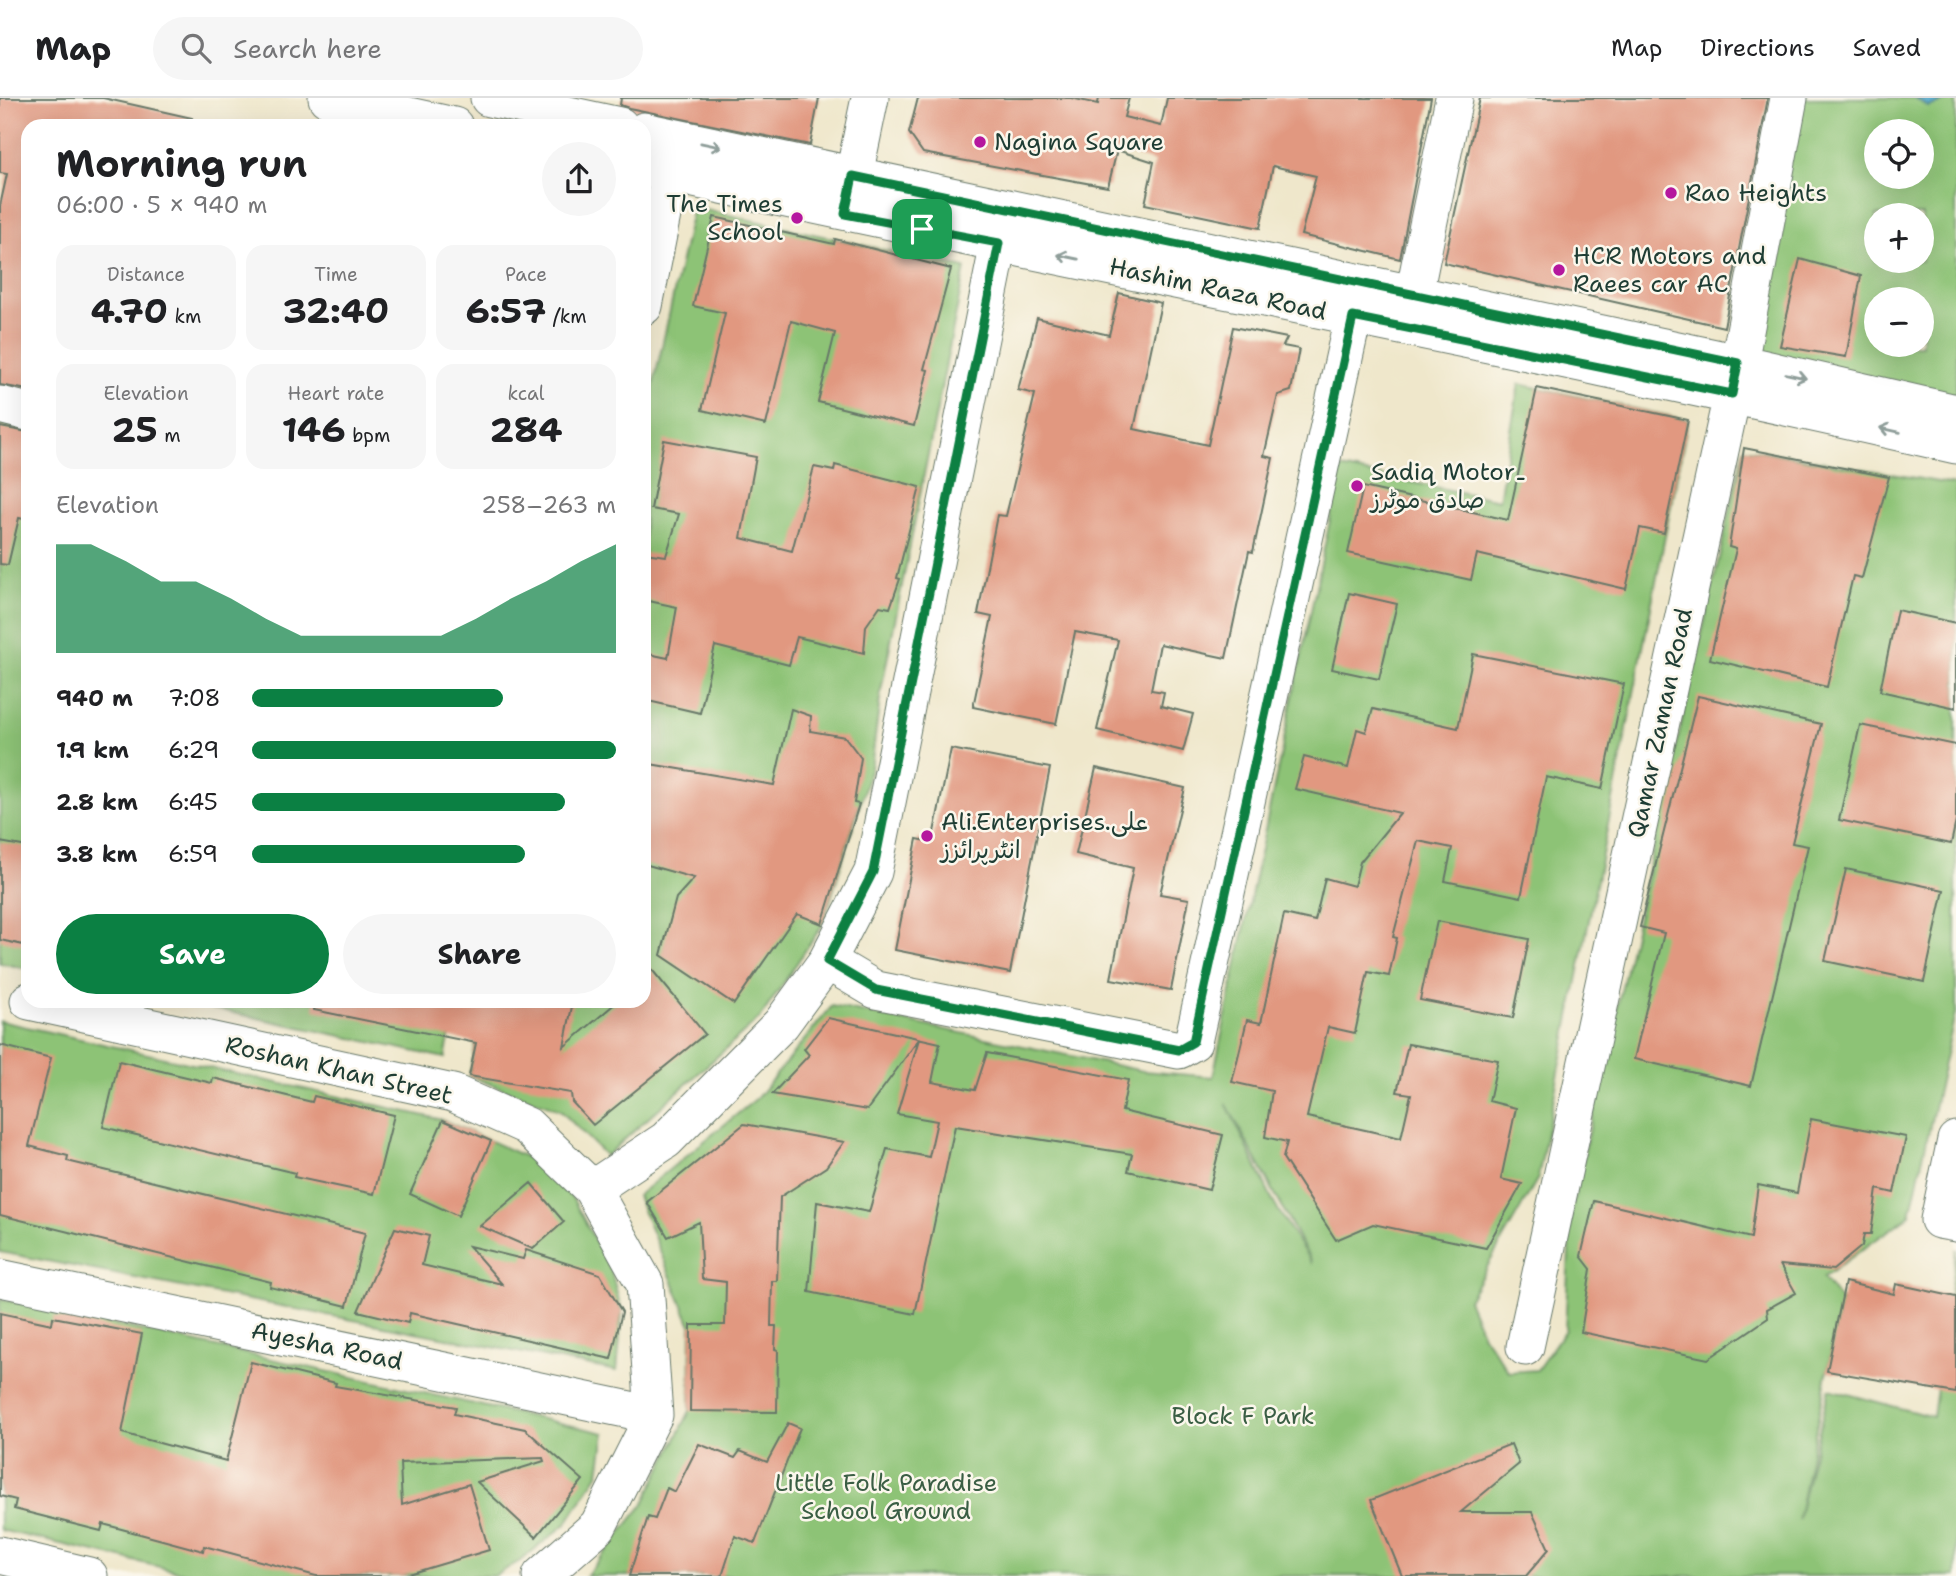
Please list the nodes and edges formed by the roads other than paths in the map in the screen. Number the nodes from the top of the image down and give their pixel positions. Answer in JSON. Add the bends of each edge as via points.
{"nodes":[{"id":1,"x":328,"y":98,"type":"edge"},
{"id":2,"x":489,"y":98,"type":"edge"},
{"id":3,"x":870,"y":98,"type":"edge"},
{"id":4,"x":1454,"y":98,"type":"edge"},
{"id":5,"x":1789,"y":98,"type":"edge"},
{"id":6,"x":324,"y":119,"type":"edge"},
{"id":7,"x":422,"y":119,"type":"edge"},
{"id":8,"x":587,"y":119,"type":"edge"},
{"id":9,"x":651,"y":133,"type":"edge"},
{"id":10,"x":657,"y":171,"type":"edge"},
{"id":11,"x":853,"y":176,"type":"junction"},
{"id":12,"x":845,"y":214,"type":"junction"},
{"id":13,"x":651,"y":233,"type":"edge"},
{"id":14,"x":999,"y":243,"type":"junction"},
{"id":15,"x":1414,"y":294,"type":"junction"},
{"id":16,"x":1353,"y":317,"type":"junction"},
{"id":17,"x":1735,"y":379,"type":"junction"},
{"id":18,"x":0,"y":405,"type":"edge"},
{"id":19,"x":21,"y":410,"type":"edge"},
{"id":20,"x":1956,"y":413,"type":"edge"},
{"id":21,"x":1956,"y":445,"type":"edge"},
{"id":22,"x":827,"y":961,"type":"junction"},
{"id":23,"x":0,"y":995,"type":"edge"},
{"id":24,"x":21,"y":999,"type":"edge"},
{"id":25,"x":61,"y":1008,"type":"edge"},
{"id":26,"x":1956,"y":1140,"type":"edge"},
{"id":27,"x":592,"y":1189,"type":"junction"},
{"id":28,"x":1947,"y":1221,"type":"edge"},
{"id":29,"x":0,"y":1278,"type":"edge"},
{"id":30,"x":1524,"y":1347,"type":"dead end"},
{"id":31,"x":654,"y":1415,"type":"junction"},
{"id":32,"x":0,"y":1555,"type":"edge"},
{"id":33,"x":89,"y":1576,"type":"edge"},
{"id":34,"x":541,"y":1576,"type":"edge"}],
"edges":[{"from":1,"to":6,"type":"street"},
{"from":1,"to":7,"type":"street"},
{"from":2,"to":8,"type":"street"},
{"from":3,"to":11,"type":"street"},
{"from":4,"to":15,"type":"street"},
{"from":5,"to":17,"type":"street","name":"Qamar Zaman Road"},
{"from":9,"to":11,"type":"street","name":"Hashim Raza Road","one_way":true},
{"from":10,"to":12,"type":"street","name":"Hashim Raza Road"},
{"from":10,"to":13,"type":"street"},
{"from":11,"to":12,"type":"street"},
{"from":11,"to":15,"type":"street","name":"Hashim Raza Road"},
{"from":12,"to":14,"type":"street","name":"Hashim Raza Road"},
{"from":16,"to":14,"type":"street","name":"Hashim Raza Road","one_way":true},
{"from":14,"to":22,"type":"street","via":[[873,872]]},
{"from":15,"to":17,"type":"street","name":"Hashim Raza Road"},
{"from":16,"to":17,"type":"street","name":"Hashim Raza Road"},
{"from":16,"to":22,"type":"street","via":[[1193,1042],[1179,1050],[876,990]]},
{"from":17,"to":20,"type":"street","name":"Hashim Raza Road","one_way":true},
{"from":21,"to":17,"type":"street","name":"Hashim Raza Road","one_way":true},
{"from":17,"to":30,"type":"street","name":"Qamar Zaman Road"},
{"from":18,"to":19,"type":"street"},
{"from":22,"to":27,"type":"street","via":[[781,1024],[666,1140]]},
{"from":23,"to":24,"type":"street","name":"Roshan Khan Street"},
{"from":25,"to":27,"type":"street","name":"Roshan Khan Street","via":[[453,1093],[527,1126]]},
{"from":26,"to":28,"type":"street"},
{"from":27,"to":31,"type":"street","name":"Roshan Khan Street","via":[[645,1284]]},
{"from":29,"to":31,"type":"street","name":"Ayesha Road"},
{"from":31,"to":34,"type":"street","via":[[598,1526]]},
{"from":32,"to":33,"type":"street"}]}
